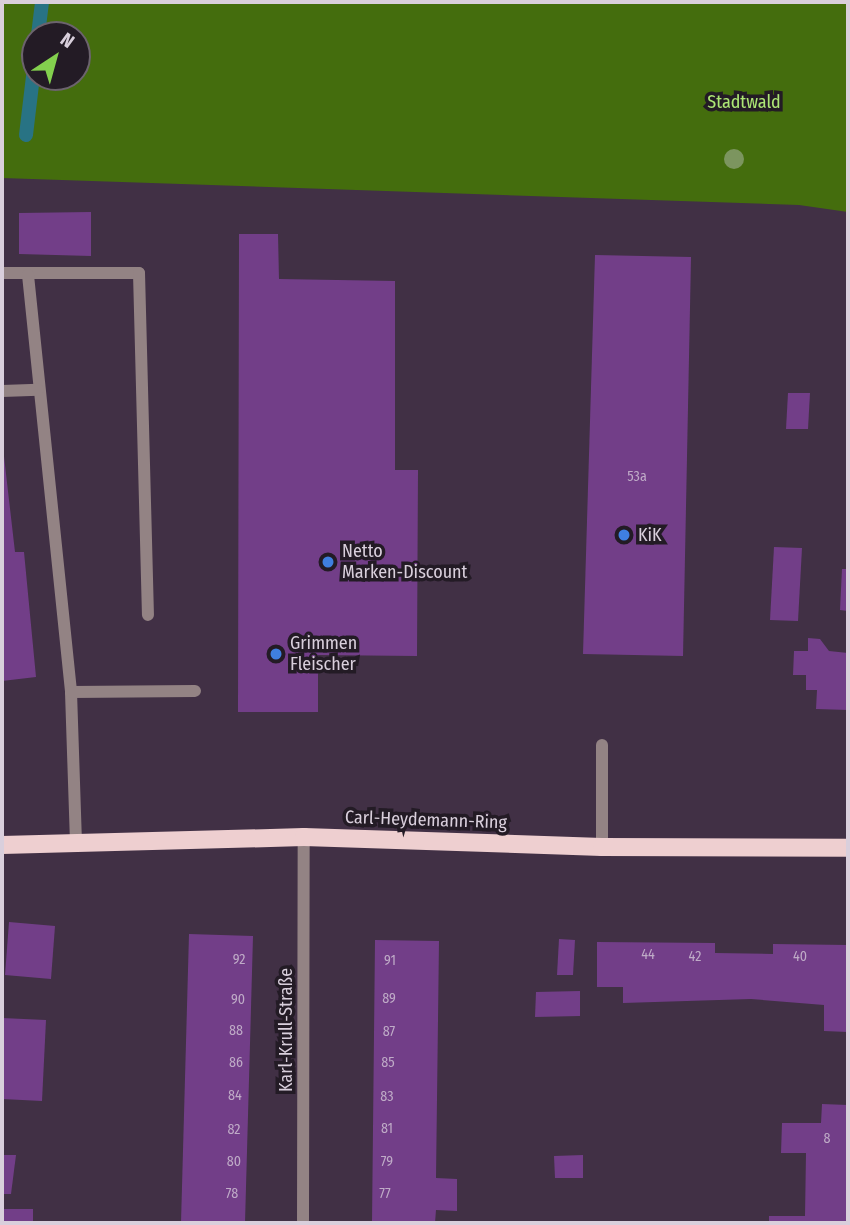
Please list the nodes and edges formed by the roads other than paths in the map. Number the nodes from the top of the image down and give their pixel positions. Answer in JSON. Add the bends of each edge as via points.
{"nodes":[{"id":1,"x":2,"y":273,"type":"edge"},
{"id":2,"x":28,"y":275,"type":"junction"},
{"id":3,"x":38,"y":390,"type":"junction"},
{"id":4,"x":2,"y":391,"type":"edge"},
{"id":5,"x":148,"y":615,"type":"dead end"},
{"id":6,"x":195,"y":691,"type":"dead end"},
{"id":7,"x":71,"y":692,"type":"junction"},
{"id":8,"x":602,"y":745,"type":"dead end"},
{"id":9,"x":304,"y":837,"type":"junction"},
{"id":10,"x":76,"y":841,"type":"junction"},
{"id":11,"x":2,"y":845,"type":"edge"},
{"id":12,"x":602,"y":847,"type":"junction"},
{"id":13,"x":848,"y":848,"type":"edge"},
{"id":14,"x":303,"y":1223,"type":"edge"}],
"edges":[{"from":1,"to":2,"type":"street"},
{"from":2,"to":3,"type":"street"},
{"from":2,"to":5,"type":"street","via":[[139,273]]},
{"from":3,"to":4,"type":"street"},
{"from":3,"to":7,"type":"street"},
{"from":6,"to":7,"type":"street"},
{"from":7,"to":10,"type":"street"},
{"from":8,"to":12,"type":"street"},
{"from":9,"to":10,"type":"main road","name":"Carl-Heydemann-Ring"},
{"from":9,"to":12,"type":"main road","name":"Carl-Heydemann-Ring"},
{"from":9,"to":14,"type":"street","name":"Karl-Krull-Straße"},
{"from":10,"to":11,"type":"main road","name":"Carl-Heydemann-Ring"},
{"from":12,"to":13,"type":"main road","name":"Carl-Heydemann-Ring"}]}
